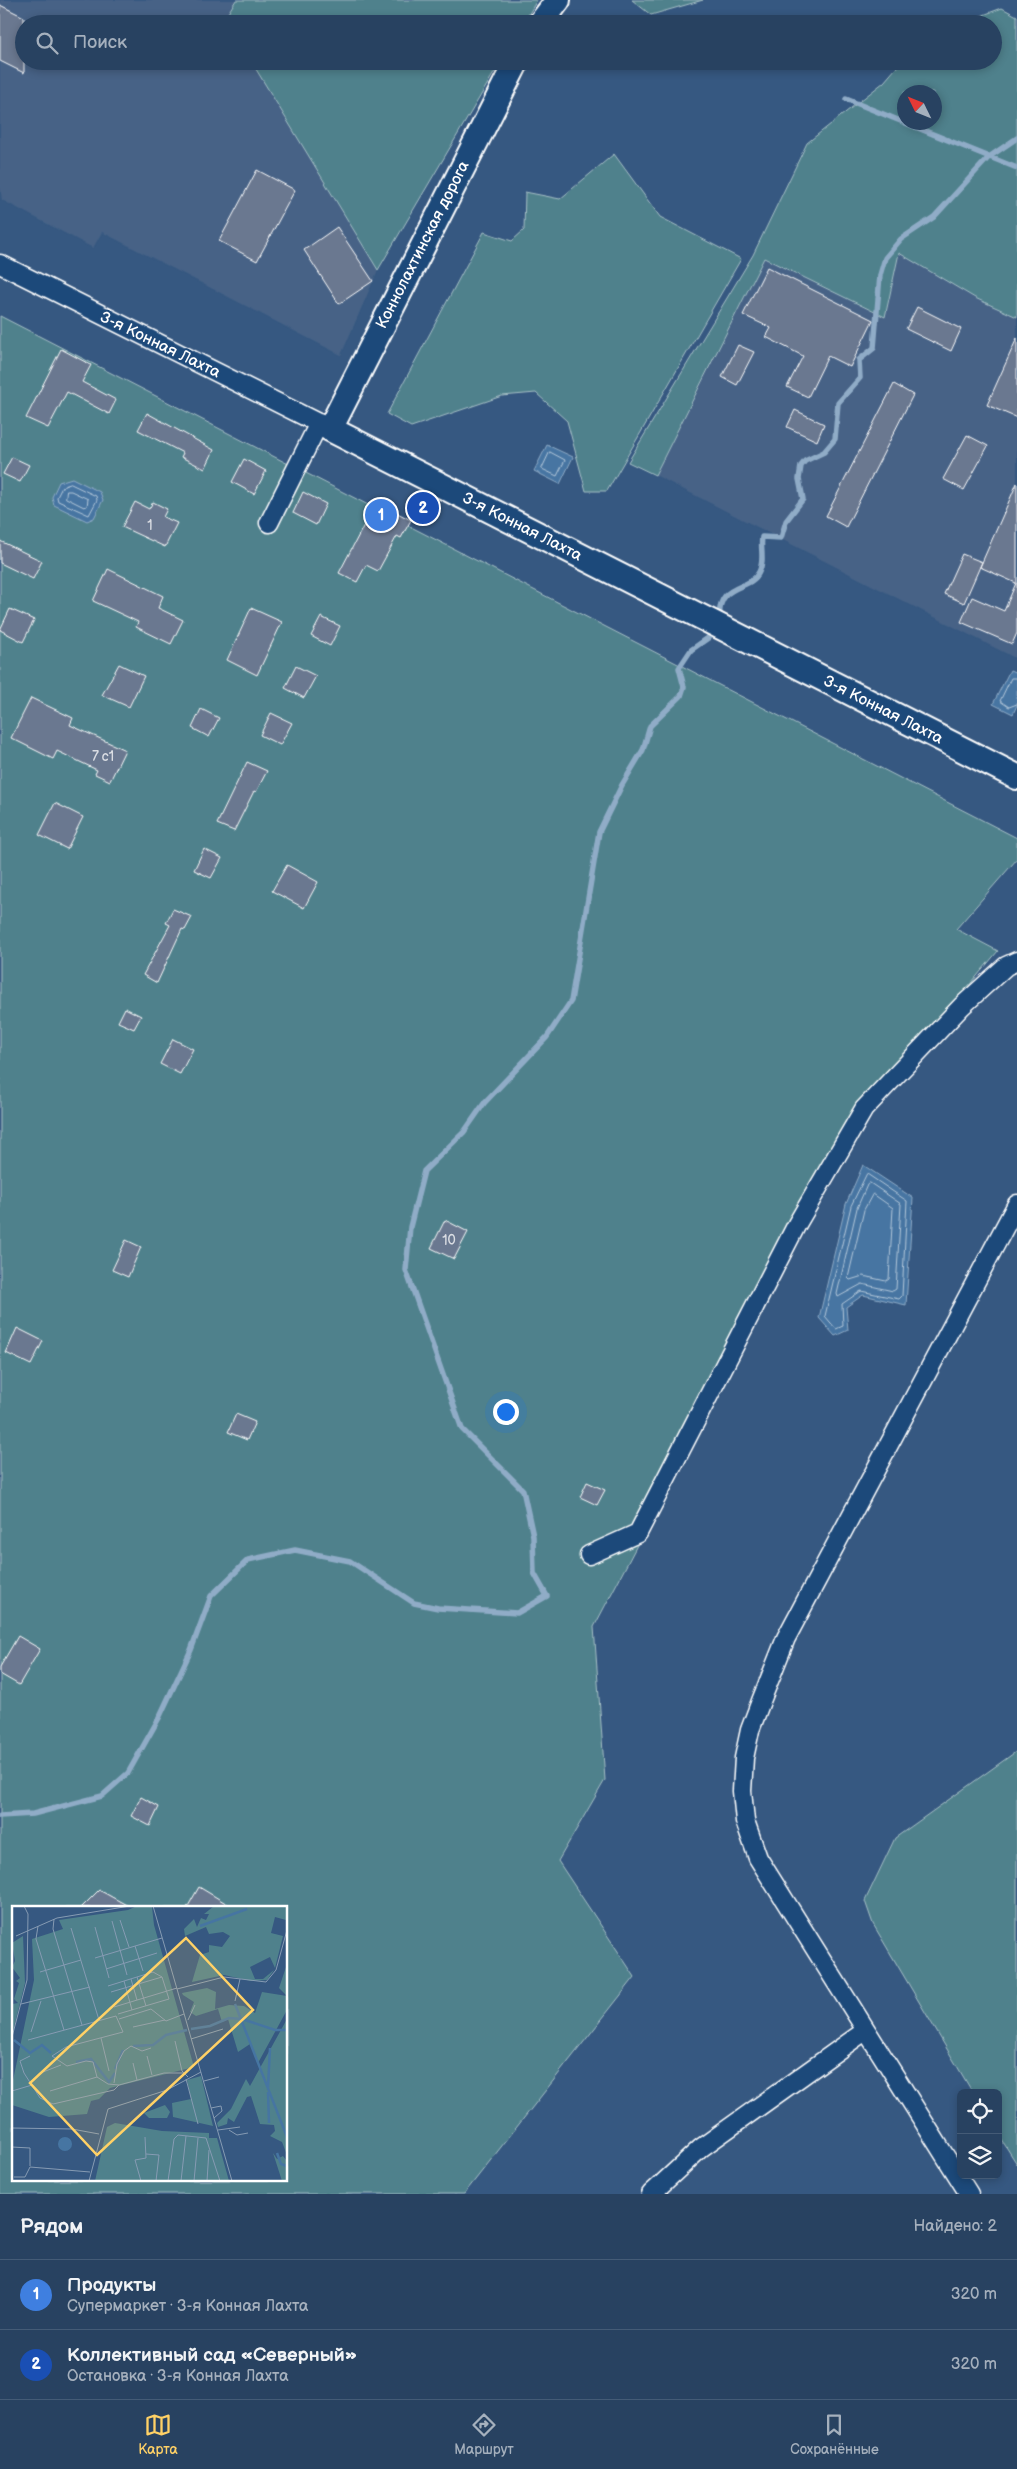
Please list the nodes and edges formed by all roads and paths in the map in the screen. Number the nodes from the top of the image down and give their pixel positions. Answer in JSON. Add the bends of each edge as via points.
{"nodes":[{"id":1,"x":558,"y":0,"type":"edge"},
{"id":2,"x":547,"y":15,"type":"edge"},
{"id":3,"x":512,"y":70,"type":"edge"},
{"id":4,"x":0,"y":264,"type":"edge"},
{"id":5,"x":324,"y":426,"type":"junction"},
{"id":6,"x":269,"y":523,"type":"dead end"},
{"id":7,"x":1017,"y":777,"type":"edge"},
{"id":8,"x":1017,"y":961,"type":"edge"},
{"id":9,"x":1017,"y":1204,"type":"edge"},
{"id":10,"x":589,"y":1555,"type":"dead end"},
{"id":11,"x":865,"y":2031,"type":"junction"},
{"id":12,"x":651,"y":2194,"type":"edge"},
{"id":13,"x":969,"y":2194,"type":"edge"}],
"edges":[{"from":1,"to":2,"type":"main road"},
{"from":3,"to":5,"type":"main road","name":"Коннолахтинская дорога"},
{"from":4,"to":5,"type":"street","name":"3-я Конная Лахта"},
{"from":5,"to":6,"type":"street"},
{"from":5,"to":7,"type":"main road","name":"3-я Конная Лахта"},
{"from":8,"to":10,"type":"street","via":[[1006,966],[962,1006],[864,1109],[796,1224],[638,1534]]},
{"from":9,"to":11,"type":"street","via":[[786,1638],[750,1730],[744,1758],[742,1791],[745,1821],[758,1858]]},
{"from":11,"to":12,"type":"street","via":[[701,2148]]},
{"from":11,"to":13,"type":"street"}]}
